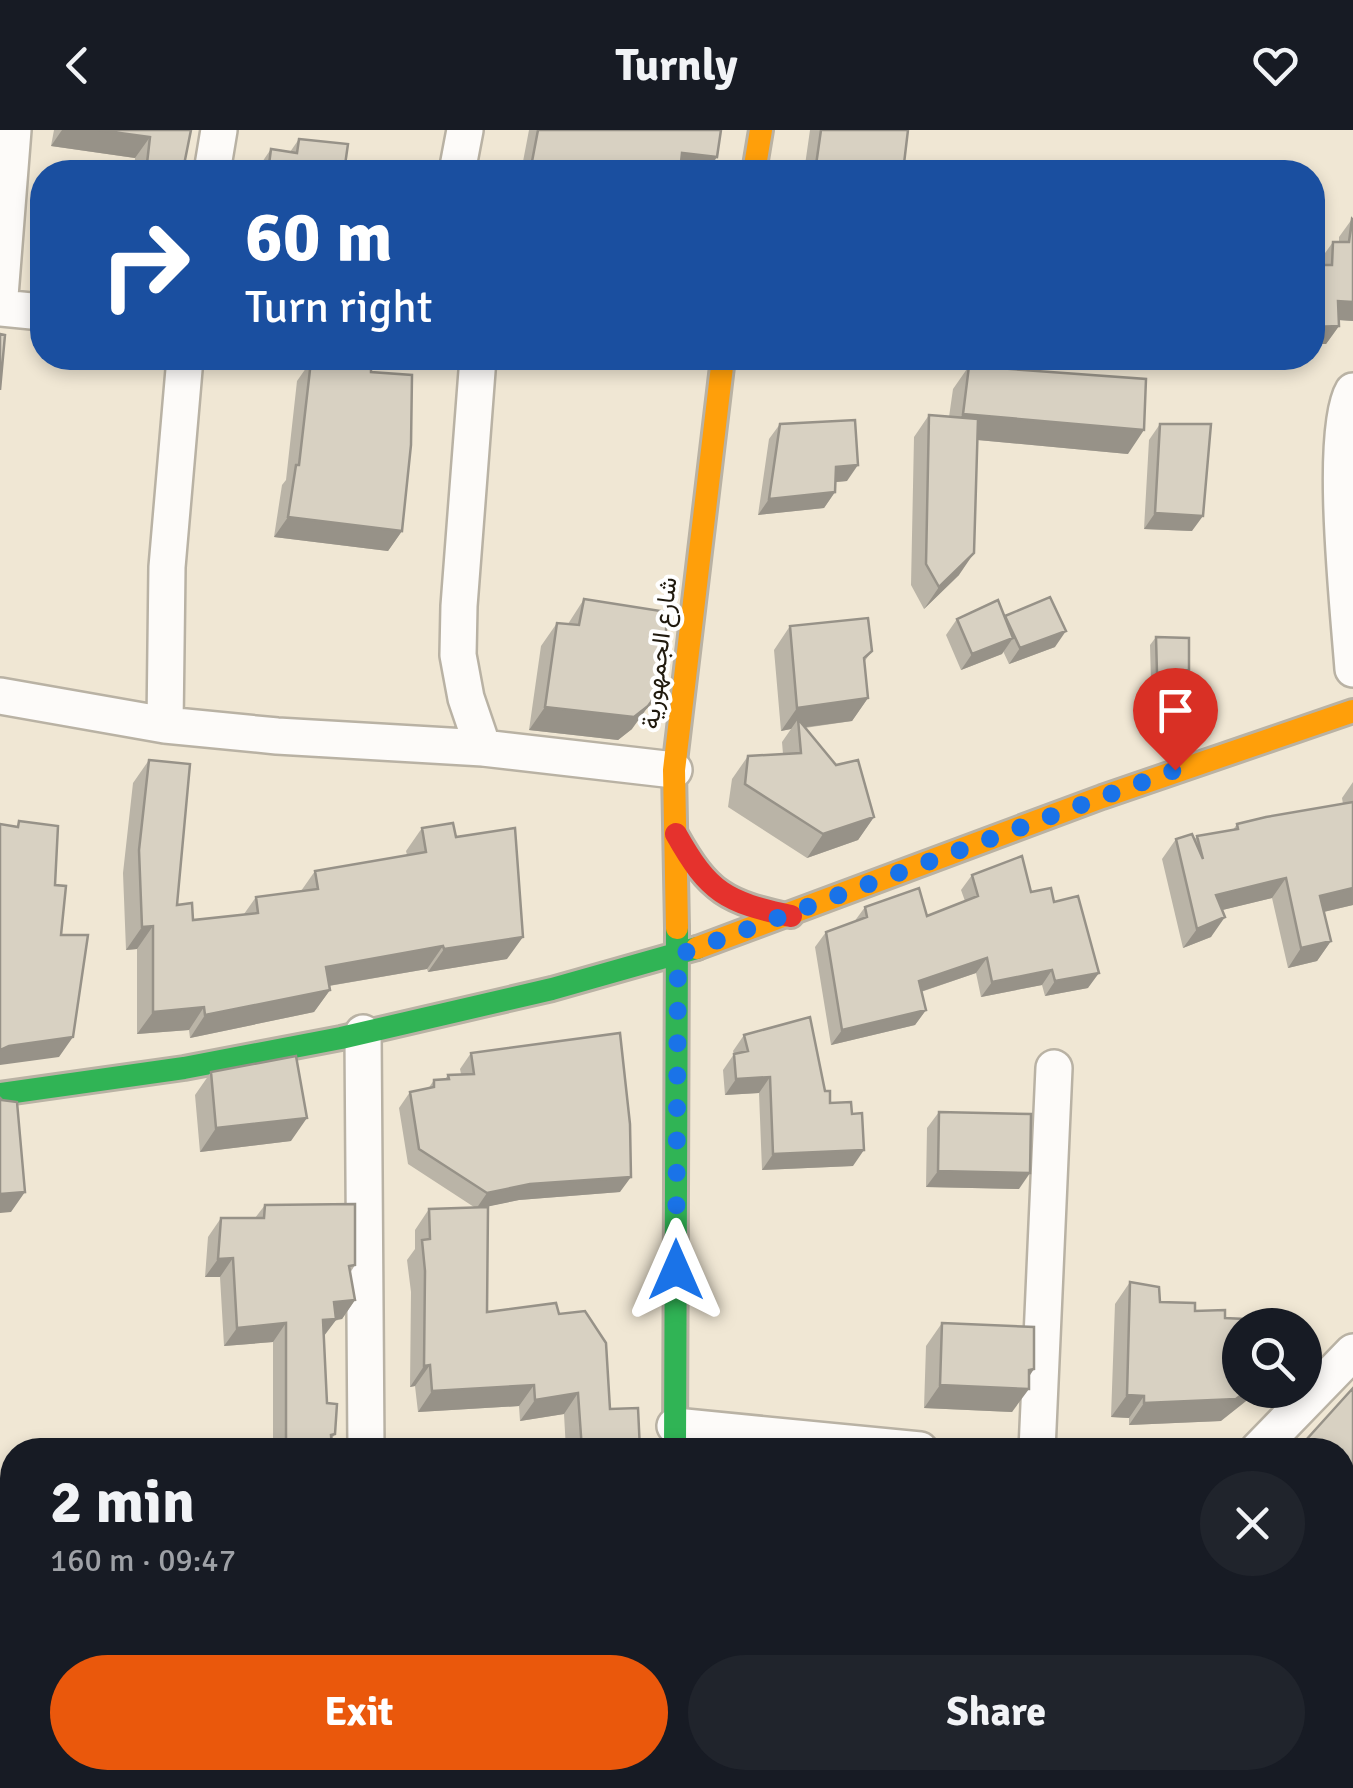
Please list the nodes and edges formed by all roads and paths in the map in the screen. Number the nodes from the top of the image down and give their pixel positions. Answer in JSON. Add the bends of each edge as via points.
{"nodes":[{"id":1,"x":14,"y":130,"type":"edge"},
{"id":2,"x":219,"y":130,"type":"edge"},
{"id":3,"x":466,"y":130,"type":"edge"},
{"id":4,"x":761,"y":130,"type":"edge"},
{"id":5,"x":214,"y":160,"type":"edge"},
{"id":6,"x":460,"y":160,"type":"edge"},
{"id":7,"x":756,"y":160,"type":"edge"},
{"id":8,"x":0,"y":296,"type":"edge"},
{"id":9,"x":0,"y":308,"type":"edge"},
{"id":10,"x":30,"y":311,"type":"edge"},
{"id":11,"x":185,"y":370,"type":"edge"},
{"id":12,"x":477,"y":370,"type":"edge"},
{"id":13,"x":721,"y":370,"type":"edge"},
{"id":14,"x":1353,"y":391,"type":"edge"},
{"id":15,"x":1353,"y":669,"type":"edge"},
{"id":16,"x":0,"y":696,"type":"edge"},
{"id":17,"x":1353,"y":711,"type":"edge"},
{"id":18,"x":165,"y":725,"type":"junction"},
{"id":19,"x":483,"y":748,"type":"junction"},
{"id":20,"x":674,"y":770,"type":"junction"},
{"id":21,"x":676,"y":834,"type":"junction"},
{"id":22,"x":791,"y":916,"type":"junction"},
{"id":23,"x":678,"y":955,"type":"junction"},
{"id":24,"x":363,"y":1033,"type":"junction"},
{"id":25,"x":1054,"y":1068,"type":"dead end"},
{"id":26,"x":0,"y":1094,"type":"edge"},
{"id":27,"x":1353,"y":1352,"type":"edge"},
{"id":28,"x":366,"y":1438,"type":"edge"},
{"id":29,"x":675,"y":1438,"type":"edge"},
{"id":30,"x":1038,"y":1438,"type":"edge"},
{"id":31,"x":1270,"y":1438,"type":"edge"}],
"edges":[{"from":1,"to":8,"type":"street"},
{"from":2,"to":5,"type":"street"},
{"from":3,"to":6,"type":"street"},
{"from":4,"to":7,"type":"main road"},
{"from":9,"to":10,"type":"street"},
{"from":11,"to":18,"type":"street","via":[[168,567]]},
{"from":12,"to":19,"type":"street","via":[[458,655]]},
{"from":13,"to":20,"type":"main road","name":"شارع الجمهورية"},
{"from":14,"to":15,"type":"street","via":[[1342,417]]},
{"from":16,"to":18,"type":"street"},
{"from":17,"to":22,"type":"main road","via":[[1120,790]]},
{"from":18,"to":19,"type":"street"},
{"from":19,"to":20,"type":"street"},
{"from":20,"to":21,"type":"main road","name":"شارع الجمهورية"},
{"from":21,"to":22,"type":"main road","via":[[714,888],[738,905]]},
{"from":21,"to":23,"type":"main road","name":"شارع الجمهورية"},
{"from":22,"to":23,"type":"main road"},
{"from":23,"to":24,"type":"main road"},
{"from":23,"to":29,"type":"main road","name":"شارع الجمهورية"},
{"from":24,"to":26,"type":"main road"},
{"from":24,"to":28,"type":"street"},
{"from":25,"to":30,"type":"street"},
{"from":27,"to":31,"type":"street"}]}
